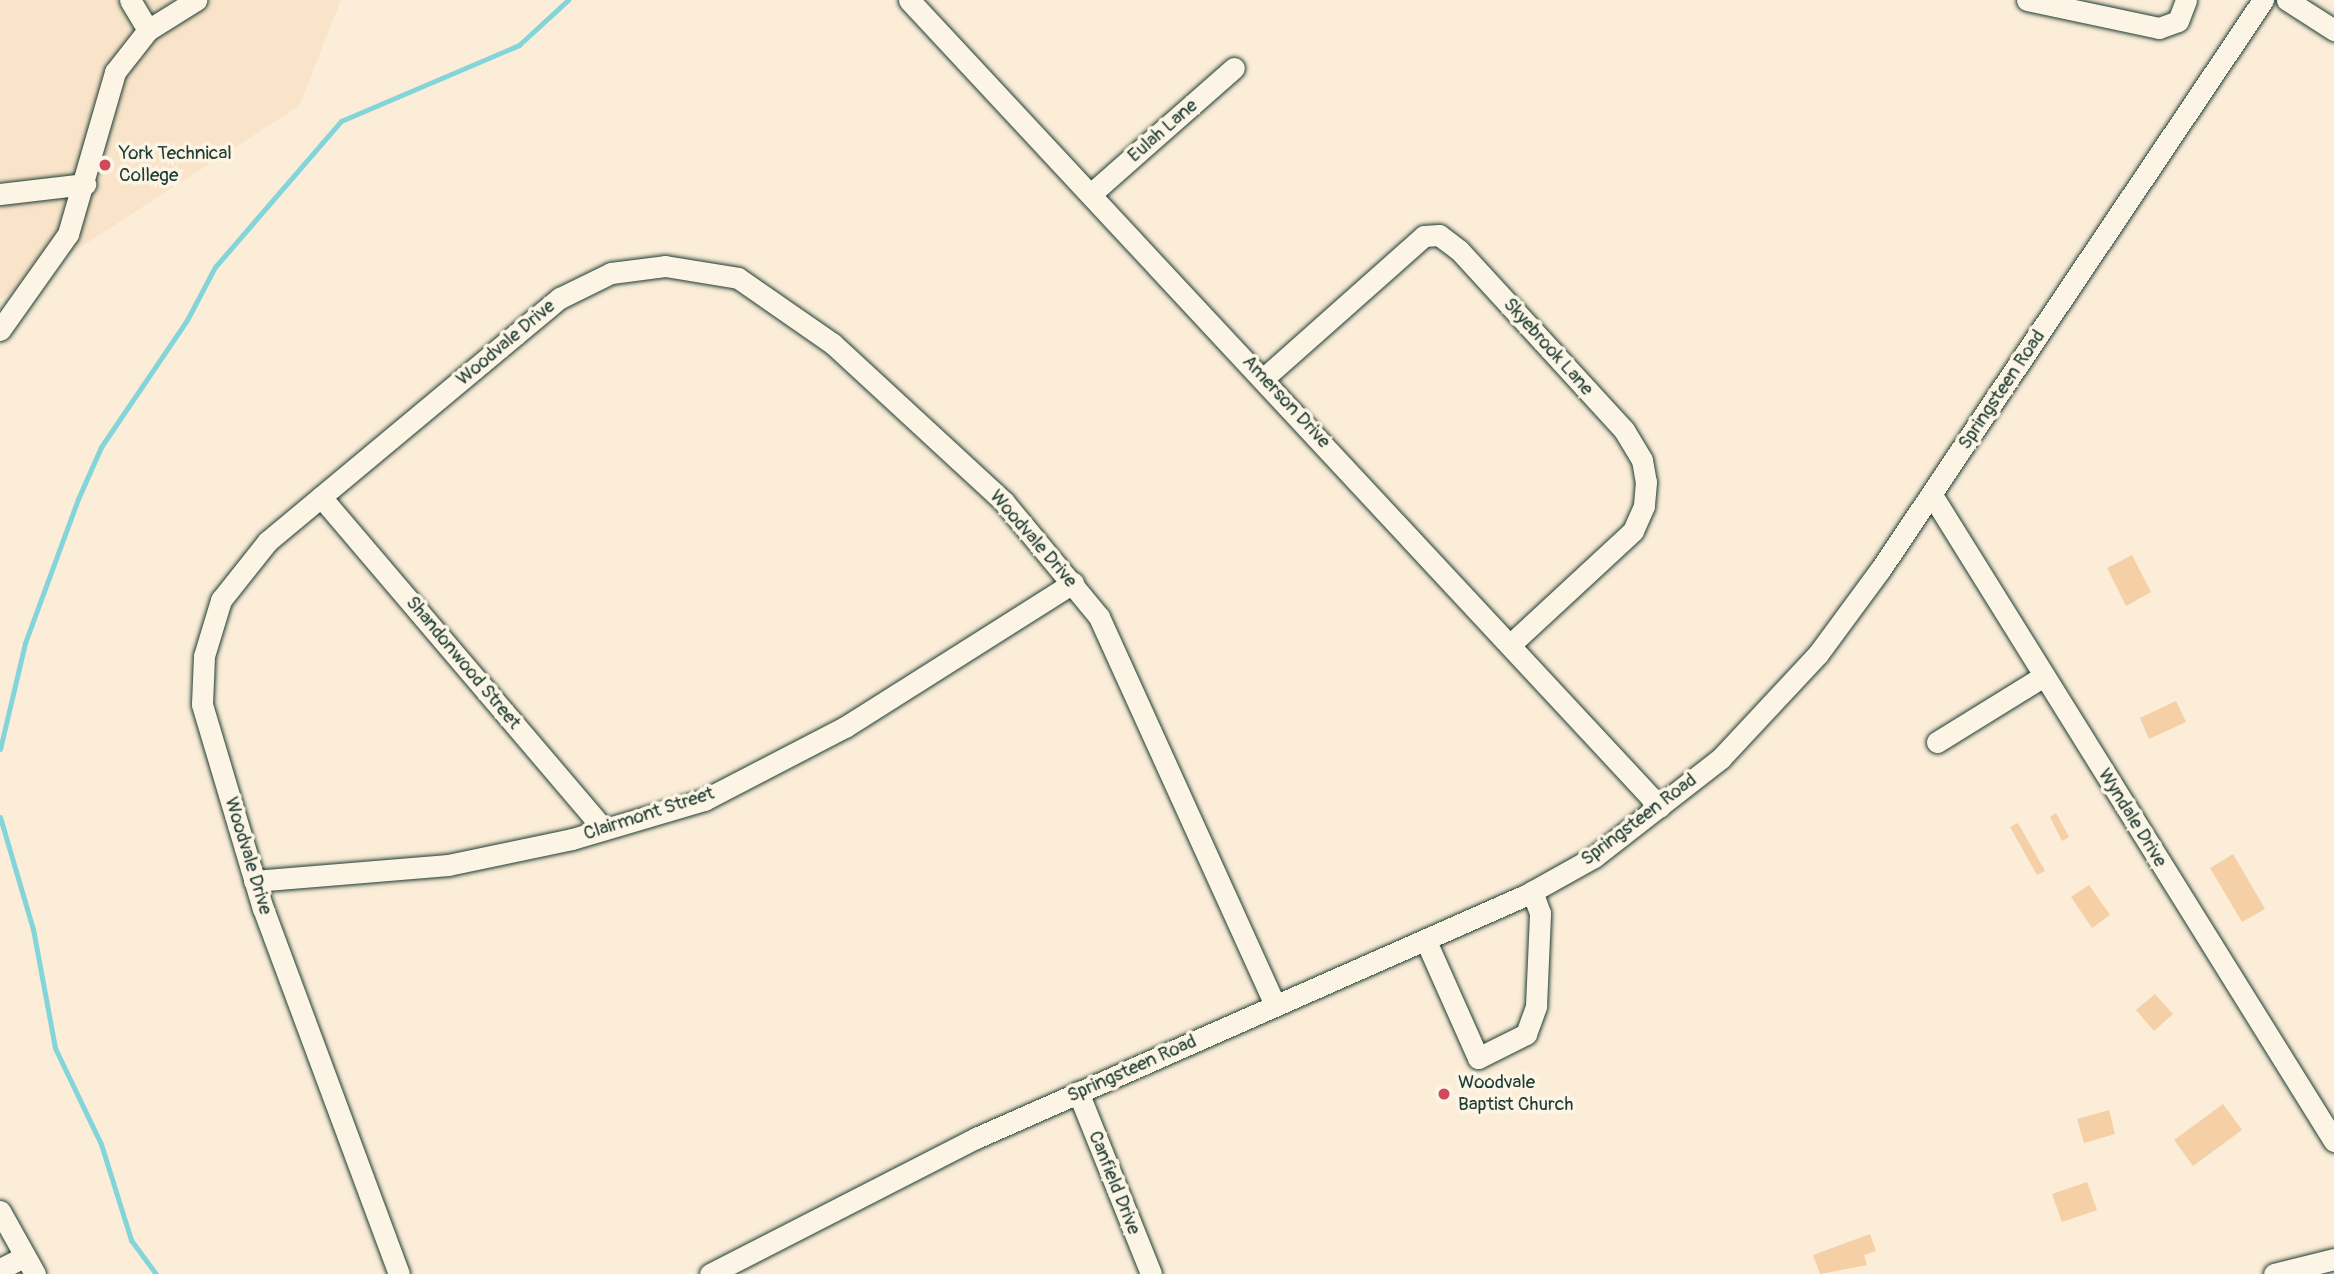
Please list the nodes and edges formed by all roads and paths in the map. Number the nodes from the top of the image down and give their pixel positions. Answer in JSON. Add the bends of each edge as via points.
{"nodes":[{"id":1,"x":130,"y":0,"type":"edge"},
{"id":2,"x":196,"y":0,"type":"edge"},
{"id":3,"x":909,"y":0,"type":"edge"},
{"id":4,"x":2027,"y":0,"type":"edge"},
{"id":5,"x":2186,"y":0,"type":"edge"},
{"id":6,"x":2263,"y":0,"type":"edge"},
{"id":7,"x":2287,"y":0,"type":"edge"},
{"id":8,"x":148,"y":30,"type":"junction"},
{"id":9,"x":2334,"y":30,"type":"edge"},
{"id":10,"x":1234,"y":68,"type":"dead end"},
{"id":11,"x":85,"y":184,"type":"junction"},
{"id":12,"x":1092,"y":193,"type":"junction"},
{"id":13,"x":0,"y":194,"type":"edge"},
{"id":14,"x":0,"y":330,"type":"edge"},
{"id":15,"x":1264,"y":378,"type":"junction"},
{"id":16,"x":1932,"y":495,"type":"junction"},
{"id":17,"x":321,"y":497,"type":"junction"},
{"id":18,"x":1073,"y":583,"type":"junction"},
{"id":19,"x":1511,"y":644,"type":"junction"},
{"id":20,"x":2044,"y":676,"type":"junction"},
{"id":21,"x":1937,"y":742,"type":"dead end"},
{"id":22,"x":1660,"y":807,"type":"junction"},
{"id":23,"x":604,"y":829,"type":"junction"},
{"id":24,"x":254,"y":881,"type":"junction"},
{"id":25,"x":1532,"y":891,"type":"junction"},
{"id":26,"x":1426,"y":941,"type":"junction"},
{"id":27,"x":1275,"y":1005,"type":"junction"},
{"id":28,"x":1077,"y":1093,"type":"junction"},
{"id":29,"x":2334,"y":1141,"type":"edge"},
{"id":30,"x":0,"y":1211,"type":"edge"},
{"id":31,"x":2334,"y":1259,"type":"edge"},
{"id":32,"x":30,"y":1265,"type":"edge"},
{"id":33,"x":0,"y":1269,"type":"edge"},
{"id":34,"x":399,"y":1274,"type":"edge"},
{"id":35,"x":710,"y":1274,"type":"edge"},
{"id":36,"x":1151,"y":1274,"type":"edge"},
{"id":37,"x":2274,"y":1274,"type":"edge"}],
"edges":[{"from":1,"to":8,"type":"street"},
{"from":2,"to":8,"type":"street"},
{"from":3,"to":12,"type":"street","name":"Amerson Drive"},
{"from":4,"to":5,"type":"street","via":[[2159,28],[2178,20]]},
{"from":6,"to":16,"type":"street","name":"Springsteen Road"},
{"from":7,"to":9,"type":"street"},
{"from":8,"to":11,"type":"street","via":[[115,72]]},
{"from":10,"to":12,"type":"street","name":"Eulah Lane"},
{"from":11,"to":13,"type":"street"},
{"from":11,"to":14,"type":"street","via":[[68,234]]},
{"from":12,"to":15,"type":"street","name":"Amerson Drive"},
{"from":15,"to":19,"type":"street","name":"Amerson Drive"},
{"from":15,"to":19,"type":"street","name":"Skyebrook Lane","via":[[1424,236],[1439,235],[1459,250],[1624,430],[1642,460],[1646,482],[1644,506],[1633,531]]},
{"from":16,"to":20,"type":"street","name":"Wyndale Drive"},
{"from":16,"to":22,"type":"street","name":"Springsteen Road","via":[[1810,664],[1721,758]]},
{"from":17,"to":18,"type":"street","name":"Woodvale Drive","via":[[560,298],[611,273],[665,266],[738,278],[833,344],[1004,502]]},
{"from":17,"to":23,"type":"street","name":"Shandonwood Street"},
{"from":17,"to":24,"type":"street","name":"Woodvale Drive","via":[[268,541],[221,600],[204,656],[202,704]]},
{"from":18,"to":23,"type":"street","name":"Clairmont Street","via":[[845,727],[704,800]]},
{"from":18,"to":27,"type":"street","name":"Woodvale Drive","via":[[1099,617]]},
{"from":19,"to":22,"type":"street","name":"Amerson Drive"},
{"from":20,"to":21,"type":"street"},
{"from":20,"to":29,"type":"street","name":"Wyndale Drive"},
{"from":22,"to":25,"type":"street","name":"Springsteen Road","via":[[1594,857]]},
{"from":23,"to":24,"type":"street","name":"Clairmont Street","via":[[448,866]]},
{"from":24,"to":34,"type":"street","name":"Woodvale Drive"},
{"from":25,"to":26,"type":"street","name":"Springsteen Road"},
{"from":25,"to":26,"type":"street","via":[[1540,913],[1536,1006],[1526,1034],[1478,1058]]},
{"from":26,"to":27,"type":"street","name":"Springsteen Road"},
{"from":27,"to":28,"type":"street","name":"Springsteen Road"},
{"from":28,"to":35,"type":"street","name":"Springsteen Road","via":[[976,1138]]},
{"from":28,"to":36,"type":"street","name":"Canfield Drive"},
{"from":30,"to":32,"type":"street"},
{"from":31,"to":37,"type":"street"},
{"from":32,"to":33,"type":"street"}]}
